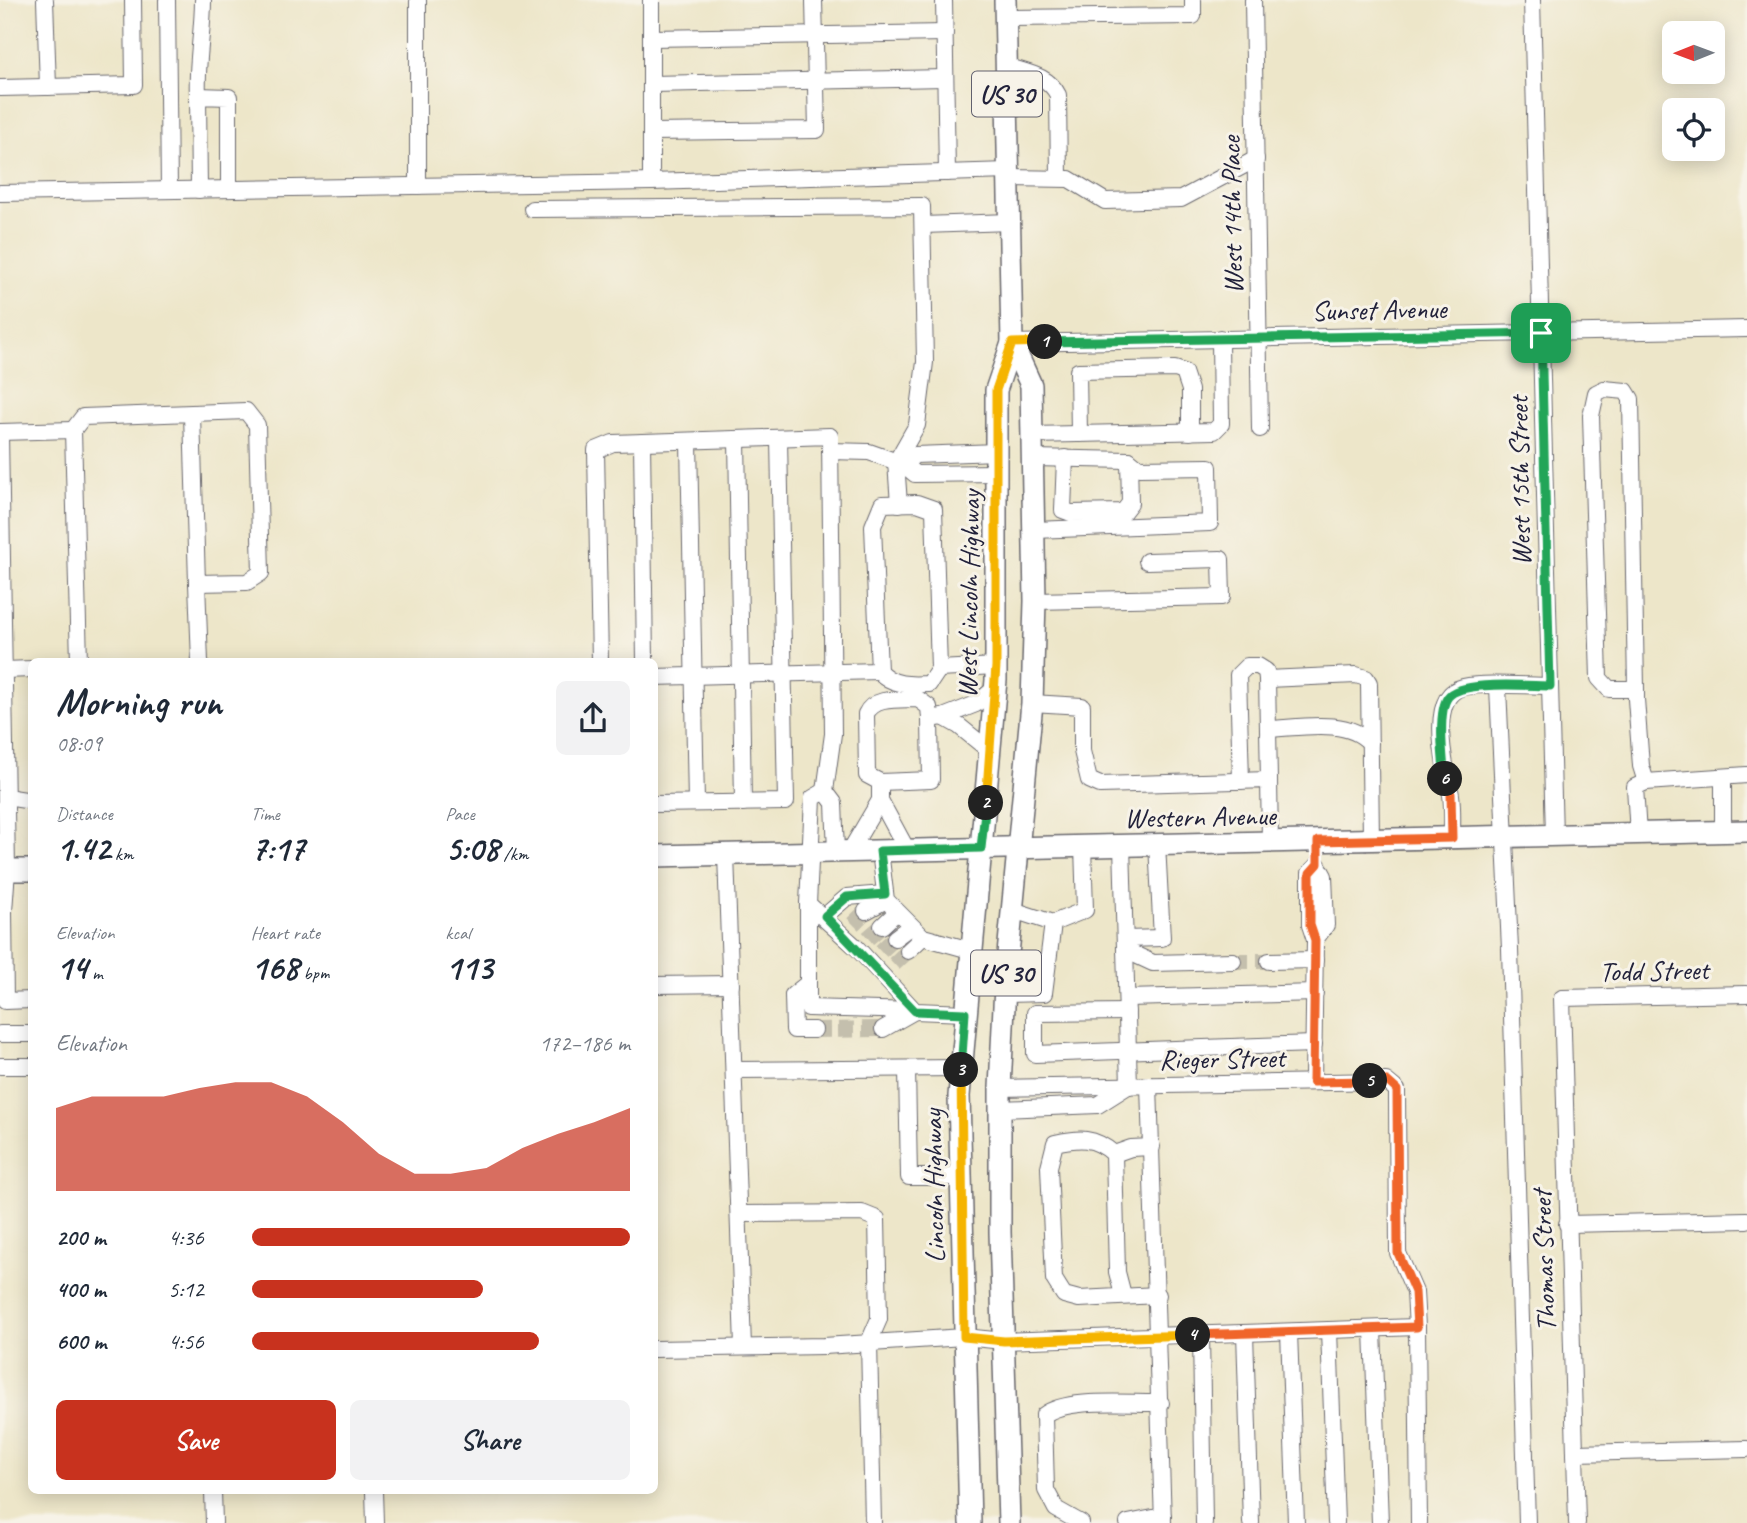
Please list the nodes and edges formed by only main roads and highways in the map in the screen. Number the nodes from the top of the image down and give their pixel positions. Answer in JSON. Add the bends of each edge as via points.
{"nodes":[{"id":1,"x":1005,"y":9,"type":"edge"},
{"id":2,"x":1012,"y":343,"type":"junction"},
{"id":3,"x":1747,"y":831,"type":"edge"},
{"id":4,"x":981,"y":848,"type":"junction"},
{"id":5,"x":1019,"y":848,"type":"junction"},
{"id":6,"x":658,"y":856,"type":"edge"},
{"id":7,"x":4,"y":870,"type":"edge"},
{"id":8,"x":28,"y":870,"type":"edge"},
{"id":9,"x":971,"y":1523,"type":"edge"},
{"id":10,"x":1009,"y":1523,"type":"edge"}],
"edges":[{"from":1,"to":2,"type":"main road","name":"West Lincoln Highway","number":"US 30"},
{"from":2,"to":4,"type":"main road","name":"West Lincoln Highway","number":"US 30","via":[[996,390],[996,666]]},
{"from":2,"to":5,"type":"main road","name":"West Lincoln Highway","number":"US 30","via":[[1031,384],[1035,530],[1032,703]]},
{"from":3,"to":5,"type":"main road","name":"Western Avenue"},
{"from":4,"to":5,"type":"main road","name":"Western Avenue"},
{"from":4,"to":6,"type":"main road","name":"Western Avenue"},
{"from":4,"to":9,"type":"main road","name":"Lincoln Highway","number":"US 30","via":[[961,1068]]},
{"from":5,"to":10,"type":"main road","number":"US 30","via":[[1004,994],[1000,1098]]},
{"from":7,"to":8,"type":"main road"}]}
